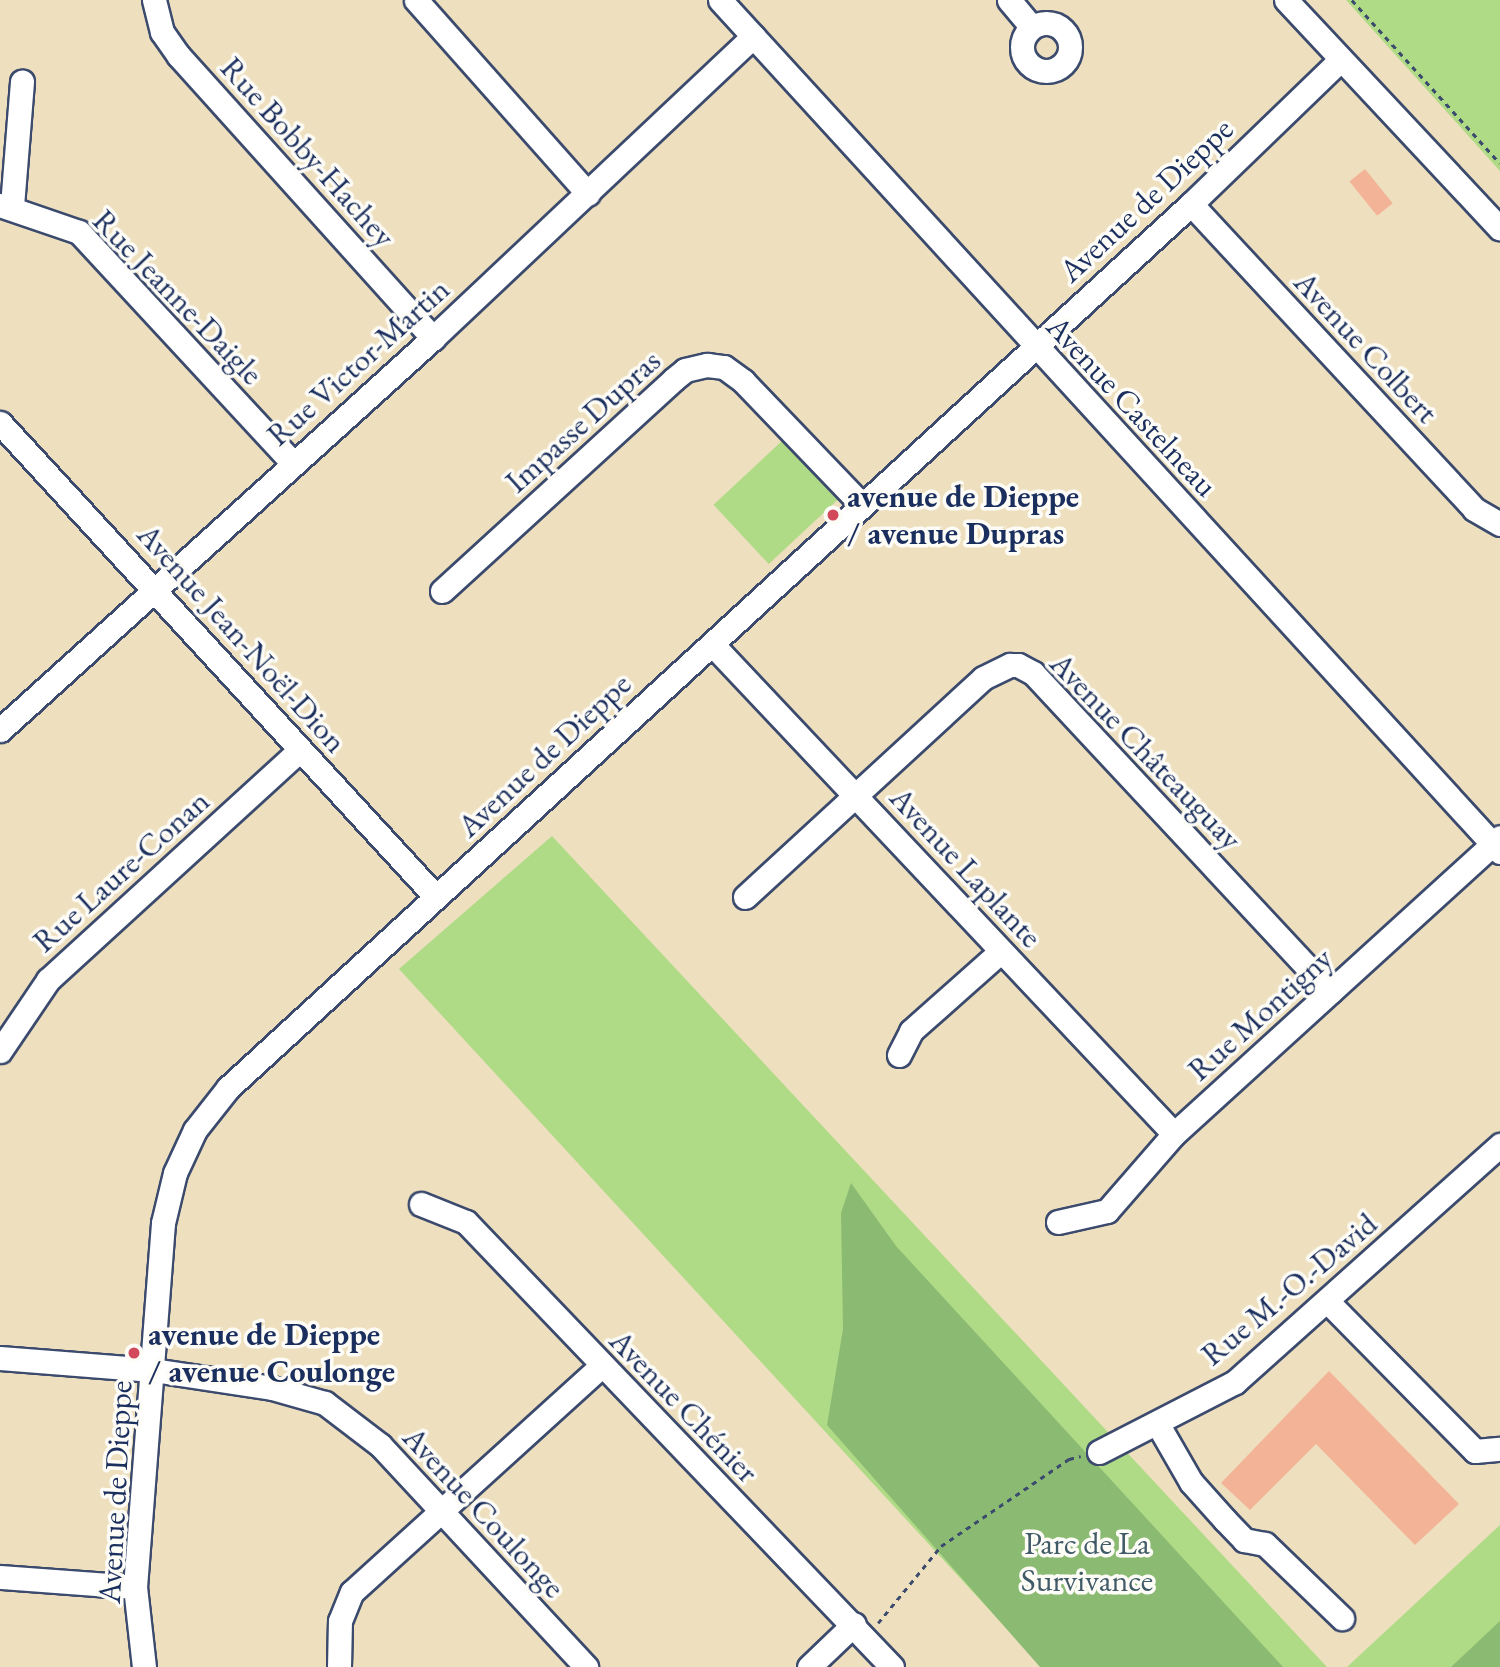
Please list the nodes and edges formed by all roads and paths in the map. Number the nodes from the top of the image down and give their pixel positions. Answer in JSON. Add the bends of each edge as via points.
{"nodes":[{"id":1,"x":154,"y":0,"type":"edge"},
{"id":2,"x":416,"y":0,"type":"edge"},
{"id":3,"x":720,"y":0,"type":"edge"},
{"id":4,"x":1009,"y":0,"type":"edge"},
{"id":5,"x":1286,"y":0,"type":"edge"},
{"id":6,"x":1352,"y":0,"type":"edge"},
{"id":7,"x":1032,"y":27,"type":"dead end"},
{"id":8,"x":753,"y":36,"type":"junction"},
{"id":9,"x":1340,"y":60,"type":"junction"},
{"id":10,"x":22,"y":81,"type":"dead end"},
{"id":11,"x":1500,"y":163,"type":"edge"},
{"id":12,"x":588,"y":194,"type":"junction"},
{"id":13,"x":1191,"y":204,"type":"junction"},
{"id":14,"x":6,"y":206,"type":"edge"},
{"id":15,"x":1500,"y":229,"type":"edge"},
{"id":16,"x":433,"y":338,"type":"junction"},
{"id":17,"x":1035,"y":346,"type":"junction"},
{"id":18,"x":0,"y":423,"type":"edge"},
{"id":19,"x":293,"y":463,"type":"junction"},
{"id":20,"x":862,"y":505,"type":"junction"},
{"id":21,"x":1500,"y":524,"type":"edge"},
{"id":22,"x":155,"y":587,"type":"junction"},
{"id":23,"x":442,"y":591,"type":"dead end"},
{"id":24,"x":712,"y":644,"type":"junction"},
{"id":25,"x":0,"y":730,"type":"edge"},
{"id":26,"x":300,"y":750,"type":"junction"},
{"id":27,"x":855,"y":796,"type":"junction"},
{"id":28,"x":1497,"y":844,"type":"edge"},
{"id":29,"x":436,"y":897,"type":"junction"},
{"id":30,"x":745,"y":897,"type":"dead end"},
{"id":31,"x":1001,"y":951,"type":"junction"},
{"id":32,"x":1330,"y":992,"type":"junction"},
{"id":33,"x":0,"y":1051,"type":"edge"},
{"id":34,"x":899,"y":1055,"type":"dead end"},
{"id":35,"x":1174,"y":1134,"type":"junction"},
{"id":36,"x":1500,"y":1145,"type":"edge"},
{"id":37,"x":421,"y":1203,"type":"dead end"},
{"id":38,"x":1058,"y":1222,"type":"dead end"},
{"id":39,"x":1329,"y":1303,"type":"junction"},
{"id":40,"x":0,"y":1358,"type":"edge"},
{"id":41,"x":601,"y":1366,"type":"junction"},
{"id":42,"x":153,"y":1370,"type":"junction"},
{"id":43,"x":1157,"y":1423,"type":"junction"},
{"id":44,"x":1500,"y":1449,"type":"edge"},
{"id":45,"x":1099,"y":1452,"type":"joint"},
{"id":46,"x":440,"y":1511,"type":"junction"},
{"id":47,"x":0,"y":1577,"type":"edge"},
{"id":48,"x":135,"y":1587,"type":"junction"},
{"id":49,"x":1342,"y":1618,"type":"dead end"},
{"id":50,"x":860,"y":1631,"type":"junction"},
{"id":51,"x":144,"y":1667,"type":"edge"},
{"id":52,"x":340,"y":1667,"type":"edge"},
{"id":53,"x":586,"y":1667,"type":"edge"},
{"id":54,"x":809,"y":1667,"type":"edge"},
{"id":55,"x":892,"y":1667,"type":"edge"}],
"edges":[{"from":1,"to":16,"type":"street","name":"Rue Bobby-Hachey","via":[[162,32],[179,56]]},
{"from":2,"to":12,"type":"street"},
{"from":3,"to":8,"type":"street","name":"Avenue Castelneau"},
{"from":4,"to":7,"type":"street"},
{"from":5,"to":9,"type":"street"},
{"from":6,"to":11,"type":"path"},
{"from":8,"to":12,"type":"street","name":"Rue Victor-Martin"},
{"from":8,"to":17,"type":"street","name":"Avenue Castelneau"},
{"from":9,"to":13,"type":"street","name":"Avenue de Dieppe"},
{"from":9,"to":15,"type":"street"},
{"from":10,"to":14,"type":"street"},
{"from":12,"to":16,"type":"street","name":"Rue Victor-Martin"},
{"from":13,"to":17,"type":"street","name":"Avenue de Dieppe"},
{"from":13,"to":21,"type":"street","name":"Avenue Colbert","via":[[1474,509]]},
{"from":14,"to":19,"type":"street","name":"Rue Jeanne-Daigle","via":[[79,232]]},
{"from":16,"to":19,"type":"street","name":"Rue Victor-Martin"},
{"from":17,"to":20,"type":"street","name":"Avenue de Dieppe"},
{"from":17,"to":28,"type":"street","name":"Avenue Castelneau"},
{"from":18,"to":22,"type":"street","name":"Avenue Jean-Noël-Dion"},
{"from":19,"to":22,"type":"street","name":"Rue Victor-Martin"},
{"from":20,"to":23,"type":"street","name":"Impasse Dupras","via":[[743,381],[724,367],[707,365],[685,370],[674,379]]},
{"from":20,"to":24,"type":"street","name":"Avenue de Dieppe"},
{"from":22,"to":25,"type":"street","name":"Rue Victor-Martin"},
{"from":22,"to":26,"type":"street","name":"Avenue Jean-Noël-Dion"},
{"from":24,"to":27,"type":"street","name":"Avenue Laplante"},
{"from":24,"to":29,"type":"street","name":"Avenue de Dieppe"},
{"from":26,"to":29,"type":"street","name":"Avenue Jean-Noël-Dion"},
{"from":26,"to":33,"type":"street","name":"Rue Laure-Conan","via":[[48,980]]},
{"from":27,"to":30,"type":"street","name":"Avenue Châteauguay"},
{"from":27,"to":31,"type":"street","name":"Avenue Laplante"},
{"from":27,"to":32,"type":"street","name":"Avenue Châteauguay","via":[[983,678],[1010,665],[1018,666],[1033,673]]},
{"from":28,"to":32,"type":"street","name":"Rue Montigny"},
{"from":29,"to":42,"type":"street","name":"Avenue de Dieppe","via":[[228,1088],[195,1130],[175,1173],[163,1223]]},
{"from":31,"to":34,"type":"street","via":[[911,1031]]},
{"from":31,"to":35,"type":"street","name":"Avenue Laplante"},
{"from":32,"to":35,"type":"street","name":"Rue Montigny"},
{"from":35,"to":38,"type":"street","name":"Rue Montigny","via":[[1107,1211]]},
{"from":36,"to":39,"type":"street","name":"Rue M.-O.-David"},
{"from":37,"to":41,"type":"street","name":"Avenue Chénier","via":[[466,1222]]},
{"from":39,"to":43,"type":"street","name":"Rue M.-O.-David","via":[[1235,1382]]},
{"from":39,"to":44,"type":"street","via":[[1475,1451]]},
{"from":40,"to":42,"type":"street","name":"Avenue Coulonge"},
{"from":41,"to":46,"type":"street"},
{"from":41,"to":50,"type":"street","name":"Avenue Chénier"},
{"from":42,"to":46,"type":"street","name":"Avenue Coulonge","via":[[272,1388],[325,1403],[361,1427]]},
{"from":42,"to":48,"type":"street","name":"Avenue de Dieppe"},
{"from":43,"to":45,"type":"street","name":"Rue M.-O.-David"},
{"from":43,"to":49,"type":"street","via":[[1191,1482],[1224,1520],[1244,1540],[1265,1544]]},
{"from":45,"to":50,"type":"path","via":[[1069,1459],[941,1546]]},
{"from":46,"to":52,"type":"street","via":[[352,1592],[340,1621]]},
{"from":46,"to":53,"type":"street","name":"Avenue Coulonge"},
{"from":47,"to":48,"type":"street"},
{"from":48,"to":51,"type":"street","name":"Avenue de Dieppe"},
{"from":50,"to":54,"type":"street"},
{"from":50,"to":55,"type":"street","name":"Avenue Chénier"}]}
